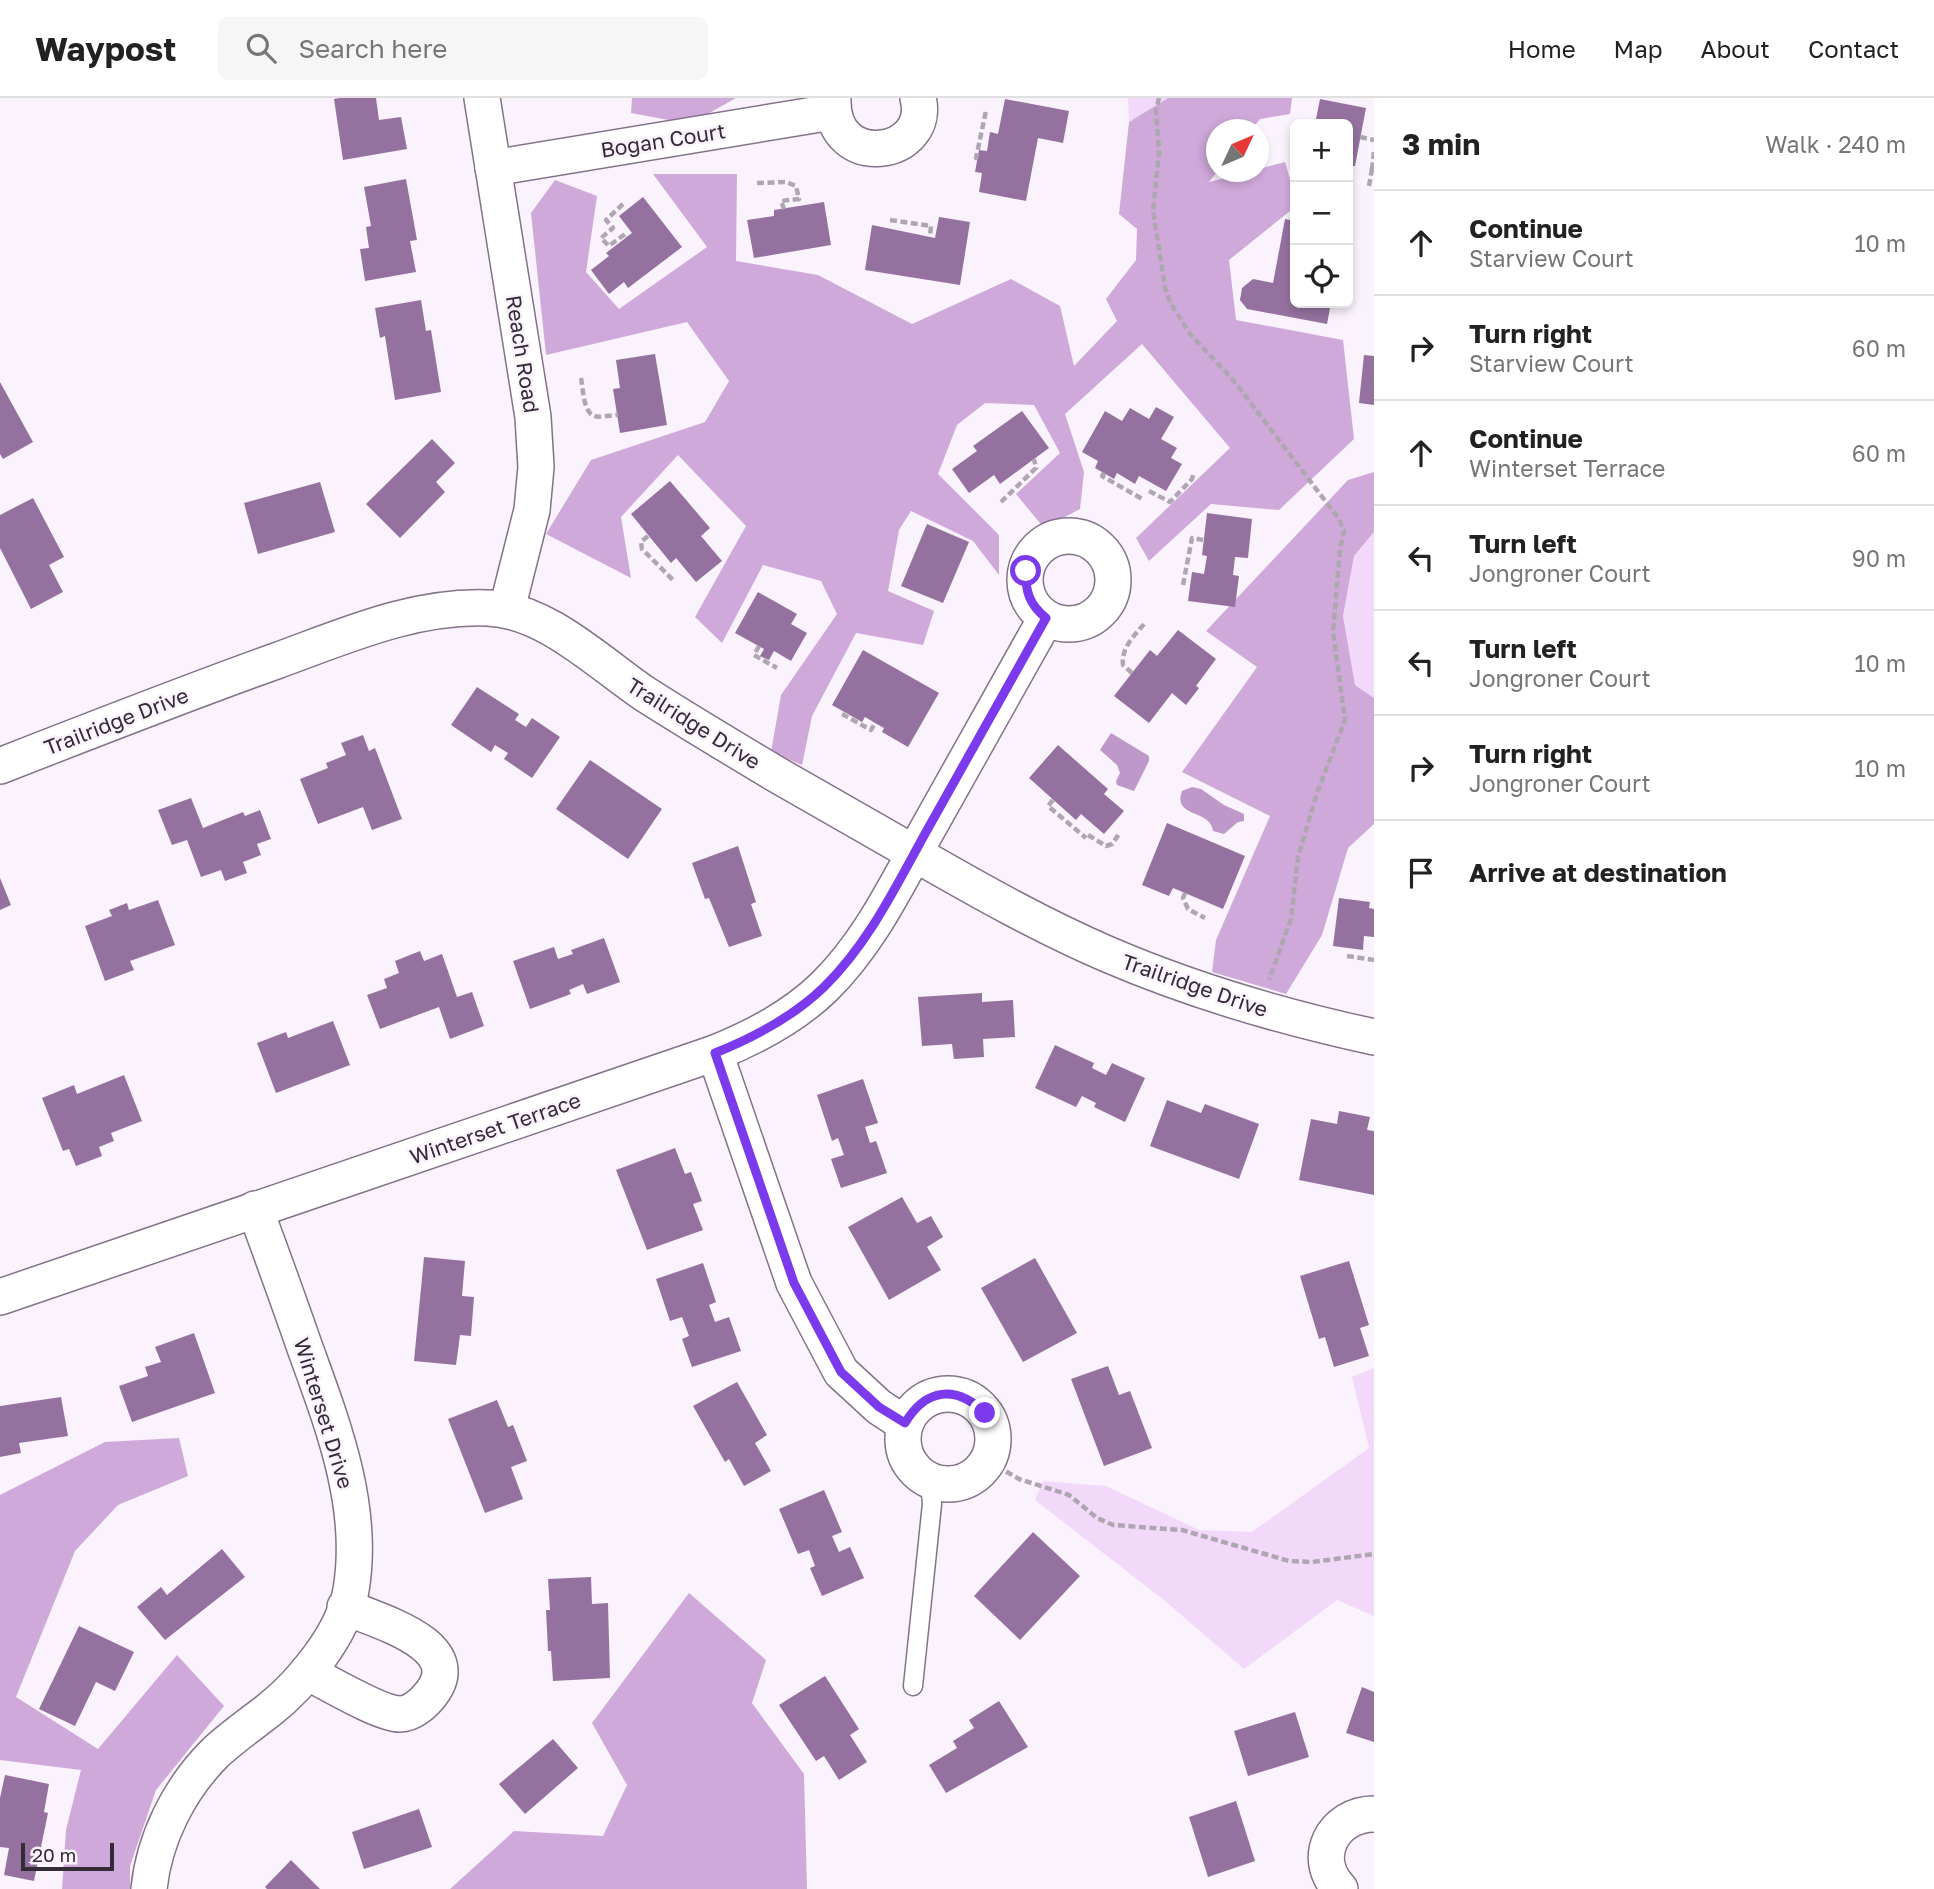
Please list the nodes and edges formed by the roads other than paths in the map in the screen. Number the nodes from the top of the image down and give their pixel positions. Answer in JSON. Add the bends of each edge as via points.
{"nodes":[{"id":1,"x":482,"y":98,"type":"edge"},
{"id":2,"x":918,"y":98,"type":"edge"},
{"id":3,"x":832,"y":105,"type":"edge"},
{"id":4,"x":493,"y":168,"type":"junction"},
{"id":5,"x":507,"y":609,"type":"junction"},
{"id":6,"x":1046,"y":618,"type":"dead end"},
{"id":7,"x":0,"y":765,"type":"edge"},
{"id":8,"x":914,"y":853,"type":"junction"},
{"id":9,"x":1374,"y":1037,"type":"edge"},
{"id":10,"x":715,"y":1053,"type":"junction"},
{"id":11,"x":255,"y":1209,"type":"junction"},
{"id":12,"x":0,"y":1297,"type":"edge"},
{"id":13,"x":905,"y":1423,"type":"junction"},
{"id":14,"x":930,"y":1481,"type":"junction"},
{"id":15,"x":345,"y":1607,"type":"junction"},
{"id":16,"x":307,"y":1672,"type":"junction"},
{"id":17,"x":913,"y":1686,"type":"dead end"},
{"id":18,"x":1374,"y":1814,"type":"edge"},
{"id":19,"x":149,"y":1889,"type":"edge"},
{"id":20,"x":1339,"y":1889,"type":"edge"}],
"edges":[{"from":1,"to":4,"type":"street","name":"Reach Road"},
{"from":2,"to":3,"type":"street","name":"Bogan Court","via":[[917,122],[899,143],[886,149],[867,149],[851,142],[838,129]]},
{"from":3,"to":4,"type":"street","name":"Bogan Court"},
{"from":4,"to":5,"type":"street","name":"Reach Road","via":[[533,417],[536,467],[532,510]]},
{"from":5,"to":7,"type":"street","name":"Trailridge Drive","via":[[423,612],[387,621]]},
{"from":5,"to":8,"type":"street","name":"Trailridge Drive","via":[[562,635],[684,719]]},
{"from":6,"to":8,"type":"street","name":"Winterset Terrace"},
{"from":8,"to":9,"type":"street","name":"Trailridge Drive","via":[[1106,954],[1258,1009]]},
{"from":8,"to":10,"type":"street","name":"Winterset Terrace","via":[[886,907],[825,986],[774,1025]]},
{"from":10,"to":11,"type":"street","name":"Winterset Terrace"},
{"from":10,"to":13,"type":"street","via":[[794,1283],[841,1372],[879,1407]]},
{"from":11,"to":12,"type":"street","name":"Winterset Terrace"},
{"from":11,"to":15,"type":"street","name":"Winterset Drive","via":[[324,1400],[350,1494],[355,1545],[351,1592]]},
{"from":13,"to":14,"type":"street","via":[[902,1441],[906,1457],[915,1471]]},
{"from":13,"to":14,"type":"street","via":[[926,1399],[958,1395],[974,1402],[992,1429],[988,1461],[977,1474],[946,1485]]},
{"from":14,"to":17,"type":"lane","via":[[932,1504]]},
{"from":15,"to":16,"type":"street","name":"Winterset Drive"},
{"from":15,"to":16,"type":"street","via":[[427,1645],[440,1666],[440,1679],[414,1710],[402,1714],[387,1712]]},
{"from":16,"to":19,"type":"street","name":"Winterset Drive","via":[[273,1707],[215,1754],[189,1785],[161,1835]]},
{"from":18,"to":20,"type":"street","via":[[1347,1820],[1334,1832],[1327,1848],[1327,1866]]}]}
